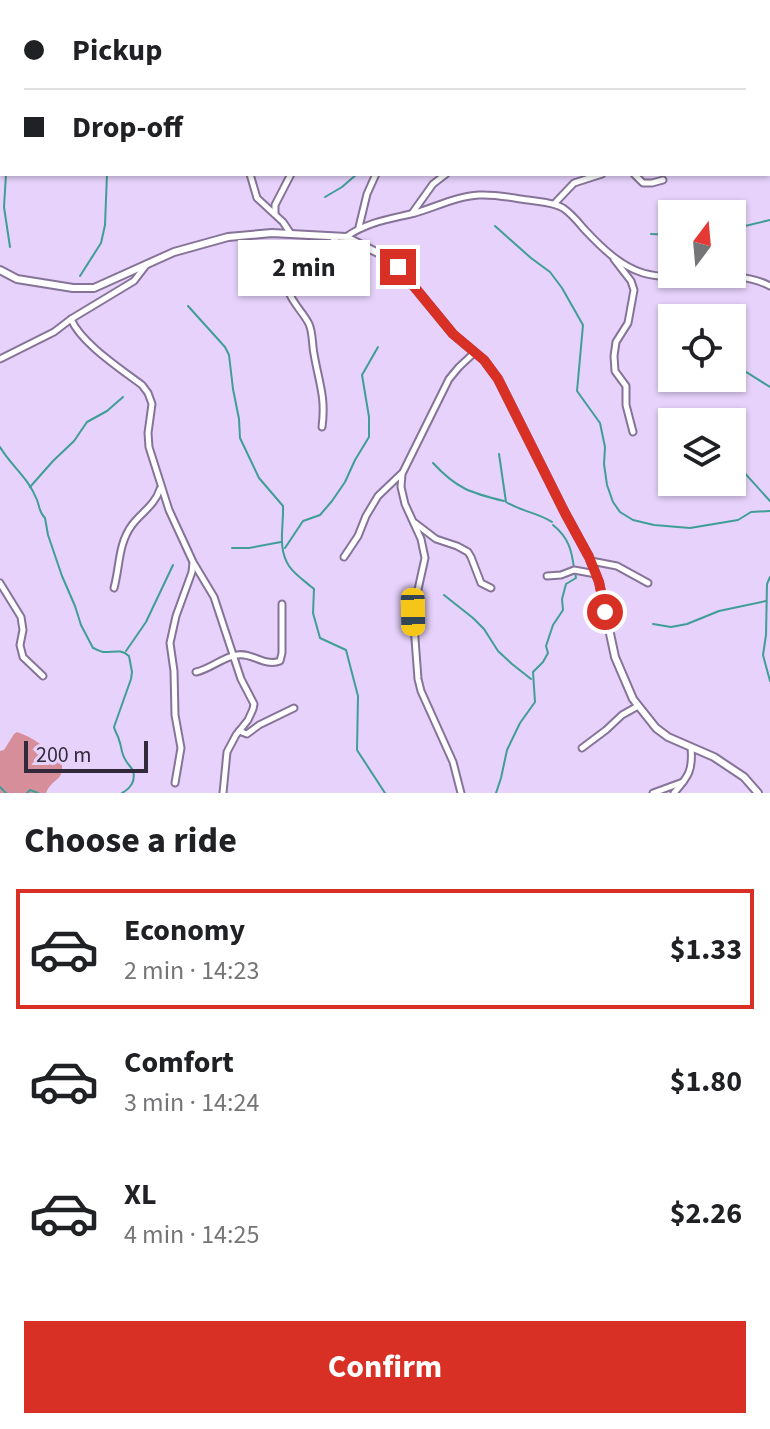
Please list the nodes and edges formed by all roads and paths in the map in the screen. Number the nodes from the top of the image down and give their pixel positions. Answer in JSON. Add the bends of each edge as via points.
{"nodes":[{"id":1,"x":251,"y":176,"type":"edge"},
{"id":2,"x":290,"y":176,"type":"edge"},
{"id":3,"x":375,"y":176,"type":"edge"},
{"id":4,"x":443,"y":176,"type":"edge"},
{"id":5,"x":596,"y":176,"type":"edge"},
{"id":6,"x":636,"y":176,"type":"edge"},
{"id":7,"x":663,"y":180,"type":"dead end"},
{"id":8,"x":554,"y":204,"type":"junction"},
{"id":9,"x":413,"y":213,"type":"junction"},
{"id":10,"x":275,"y":215,"type":"junction"},
{"id":11,"x":359,"y":228,"type":"junction"},
{"id":12,"x":291,"y":234,"type":"junction"},
{"id":13,"x":337,"y":236,"type":"junction"},
{"id":14,"x":346,"y":237,"type":"junction"},
{"id":15,"x":611,"y":255,"type":"junction"},
{"id":16,"x":147,"y":264,"type":"junction"},
{"id":17,"x":0,"y":270,"type":"edge"},
{"id":18,"x":770,"y":286,"type":"edge"},
{"id":19,"x":71,"y":319,"type":"junction"},
{"id":20,"x":474,"y":353,"type":"junction"},
{"id":21,"x":0,"y":359,"type":"edge"},
{"id":22,"x":322,"y":427,"type":"dead end"},
{"id":23,"x":633,"y":432,"type":"dead end"},
{"id":24,"x":402,"y":474,"type":"junction"},
{"id":25,"x":161,"y":484,"type":"junction"},
{"id":26,"x":412,"y":519,"type":"junction"},
{"id":27,"x":344,"y":557,"type":"dead end"},
{"id":28,"x":591,"y":561,"type":"junction"},
{"id":29,"x":193,"y":562,"type":"junction"},
{"id":30,"x":596,"y":574,"type":"junction"},
{"id":31,"x":547,"y":576,"type":"dead end"},
{"id":32,"x":0,"y":583,"type":"edge"},
{"id":33,"x":648,"y":583,"type":"dead end"},
{"id":34,"x":114,"y":588,"type":"dead end"},
{"id":35,"x":491,"y":588,"type":"dead end"},
{"id":36,"x":282,"y":604,"type":"dead end"},
{"id":37,"x":234,"y":655,"type":"junction"},
{"id":38,"x":196,"y":672,"type":"dead end"},
{"id":39,"x":43,"y":676,"type":"dead end"},
{"id":40,"x":638,"y":706,"type":"junction"},
{"id":41,"x":294,"y":708,"type":"dead end"},
{"id":42,"x":239,"y":731,"type":"junction"},
{"id":43,"x":691,"y":747,"type":"junction"},
{"id":44,"x":582,"y":748,"type":"dead end"},
{"id":45,"x":684,"y":782,"type":"junction"},
{"id":46,"x":175,"y":783,"type":"dead end"},
{"id":47,"x":223,"y":793,"type":"edge"},
{"id":48,"x":461,"y":793,"type":"edge"},
{"id":49,"x":653,"y":793,"type":"edge"},
{"id":50,"x":674,"y":793,"type":"edge"},
{"id":51,"x":758,"y":793,"type":"edge"}],
"edges":[{"from":1,"to":10,"type":"street","via":[[257,198]]},
{"from":2,"to":10,"type":"street"},
{"from":3,"to":11,"type":"street"},
{"from":4,"to":9,"type":"street"},
{"from":5,"to":8,"type":"street","via":[[574,183]]},
{"from":6,"to":7,"type":"street","via":[[643,183]]},
{"from":8,"to":9,"type":"street","via":[[480,195]]},
{"from":8,"to":15,"type":"street"},
{"from":9,"to":11,"type":"street"},
{"from":10,"to":12,"type":"street"},
{"from":11,"to":14,"type":"street"},
{"from":12,"to":13,"type":"street"},
{"from":12,"to":16,"type":"street","via":[[228,237]]},
{"from":13,"to":14,"type":"street"},
{"from":13,"to":22,"type":"street","via":[[295,266],[288,279],[290,294],[311,329],[324,402]]},
{"from":14,"to":20,"type":"street","via":[[398,267]]},
{"from":15,"to":18,"type":"street","via":[[649,274],[743,278]]},
{"from":15,"to":23,"type":"street","via":[[634,290],[614,356],[615,371],[626,386]]},
{"from":16,"to":17,"type":"street","via":[[83,289],[17,279]]},
{"from":16,"to":19,"type":"street","via":[[134,281]]},
{"from":19,"to":21,"type":"street"},
{"from":19,"to":25,"type":"street","via":[[87,341],[148,393],[149,447]]},
{"from":20,"to":24,"type":"street","via":[[449,379]]},
{"from":20,"to":28,"type":"street","via":[[498,379]]},
{"from":24,"to":26,"type":"street"},
{"from":24,"to":27,"type":"street","via":[[378,496]]},
{"from":25,"to":29,"type":"street"},
{"from":25,"to":34,"type":"street","via":[[155,502],[121,546]]},
{"from":26,"to":35,"type":"street","via":[[436,539],[468,552],[481,583]]},
{"from":26,"to":48,"type":"street","via":[[425,558],[413,612],[418,679]]},
{"from":28,"to":30,"type":"street"},
{"from":28,"to":33,"type":"street","via":[[617,566]]},
{"from":29,"to":37,"type":"street","via":[[214,597]]},
{"from":29,"to":46,"type":"street","via":[[170,643],[181,748]]},
{"from":30,"to":31,"type":"street","via":[[574,570]]},
{"from":30,"to":40,"type":"street","via":[[615,657]]},
{"from":32,"to":39,"type":"street","via":[[21,617],[23,657]]},
{"from":36,"to":37,"type":"street","via":[[280,661]]},
{"from":37,"to":38,"type":"street"},
{"from":37,"to":42,"type":"street","via":[[254,704]]},
{"from":40,"to":43,"type":"street","via":[[656,728]]},
{"from":40,"to":44,"type":"street"},
{"from":41,"to":42,"type":"street","via":[[247,734]]},
{"from":42,"to":47,"type":"street","via":[[225,760]]},
{"from":43,"to":45,"type":"street","via":[[692,766]]},
{"from":43,"to":51,"type":"street","via":[[733,769]]},
{"from":45,"to":49,"type":"street"},
{"from":45,"to":50,"type":"street"}]}
